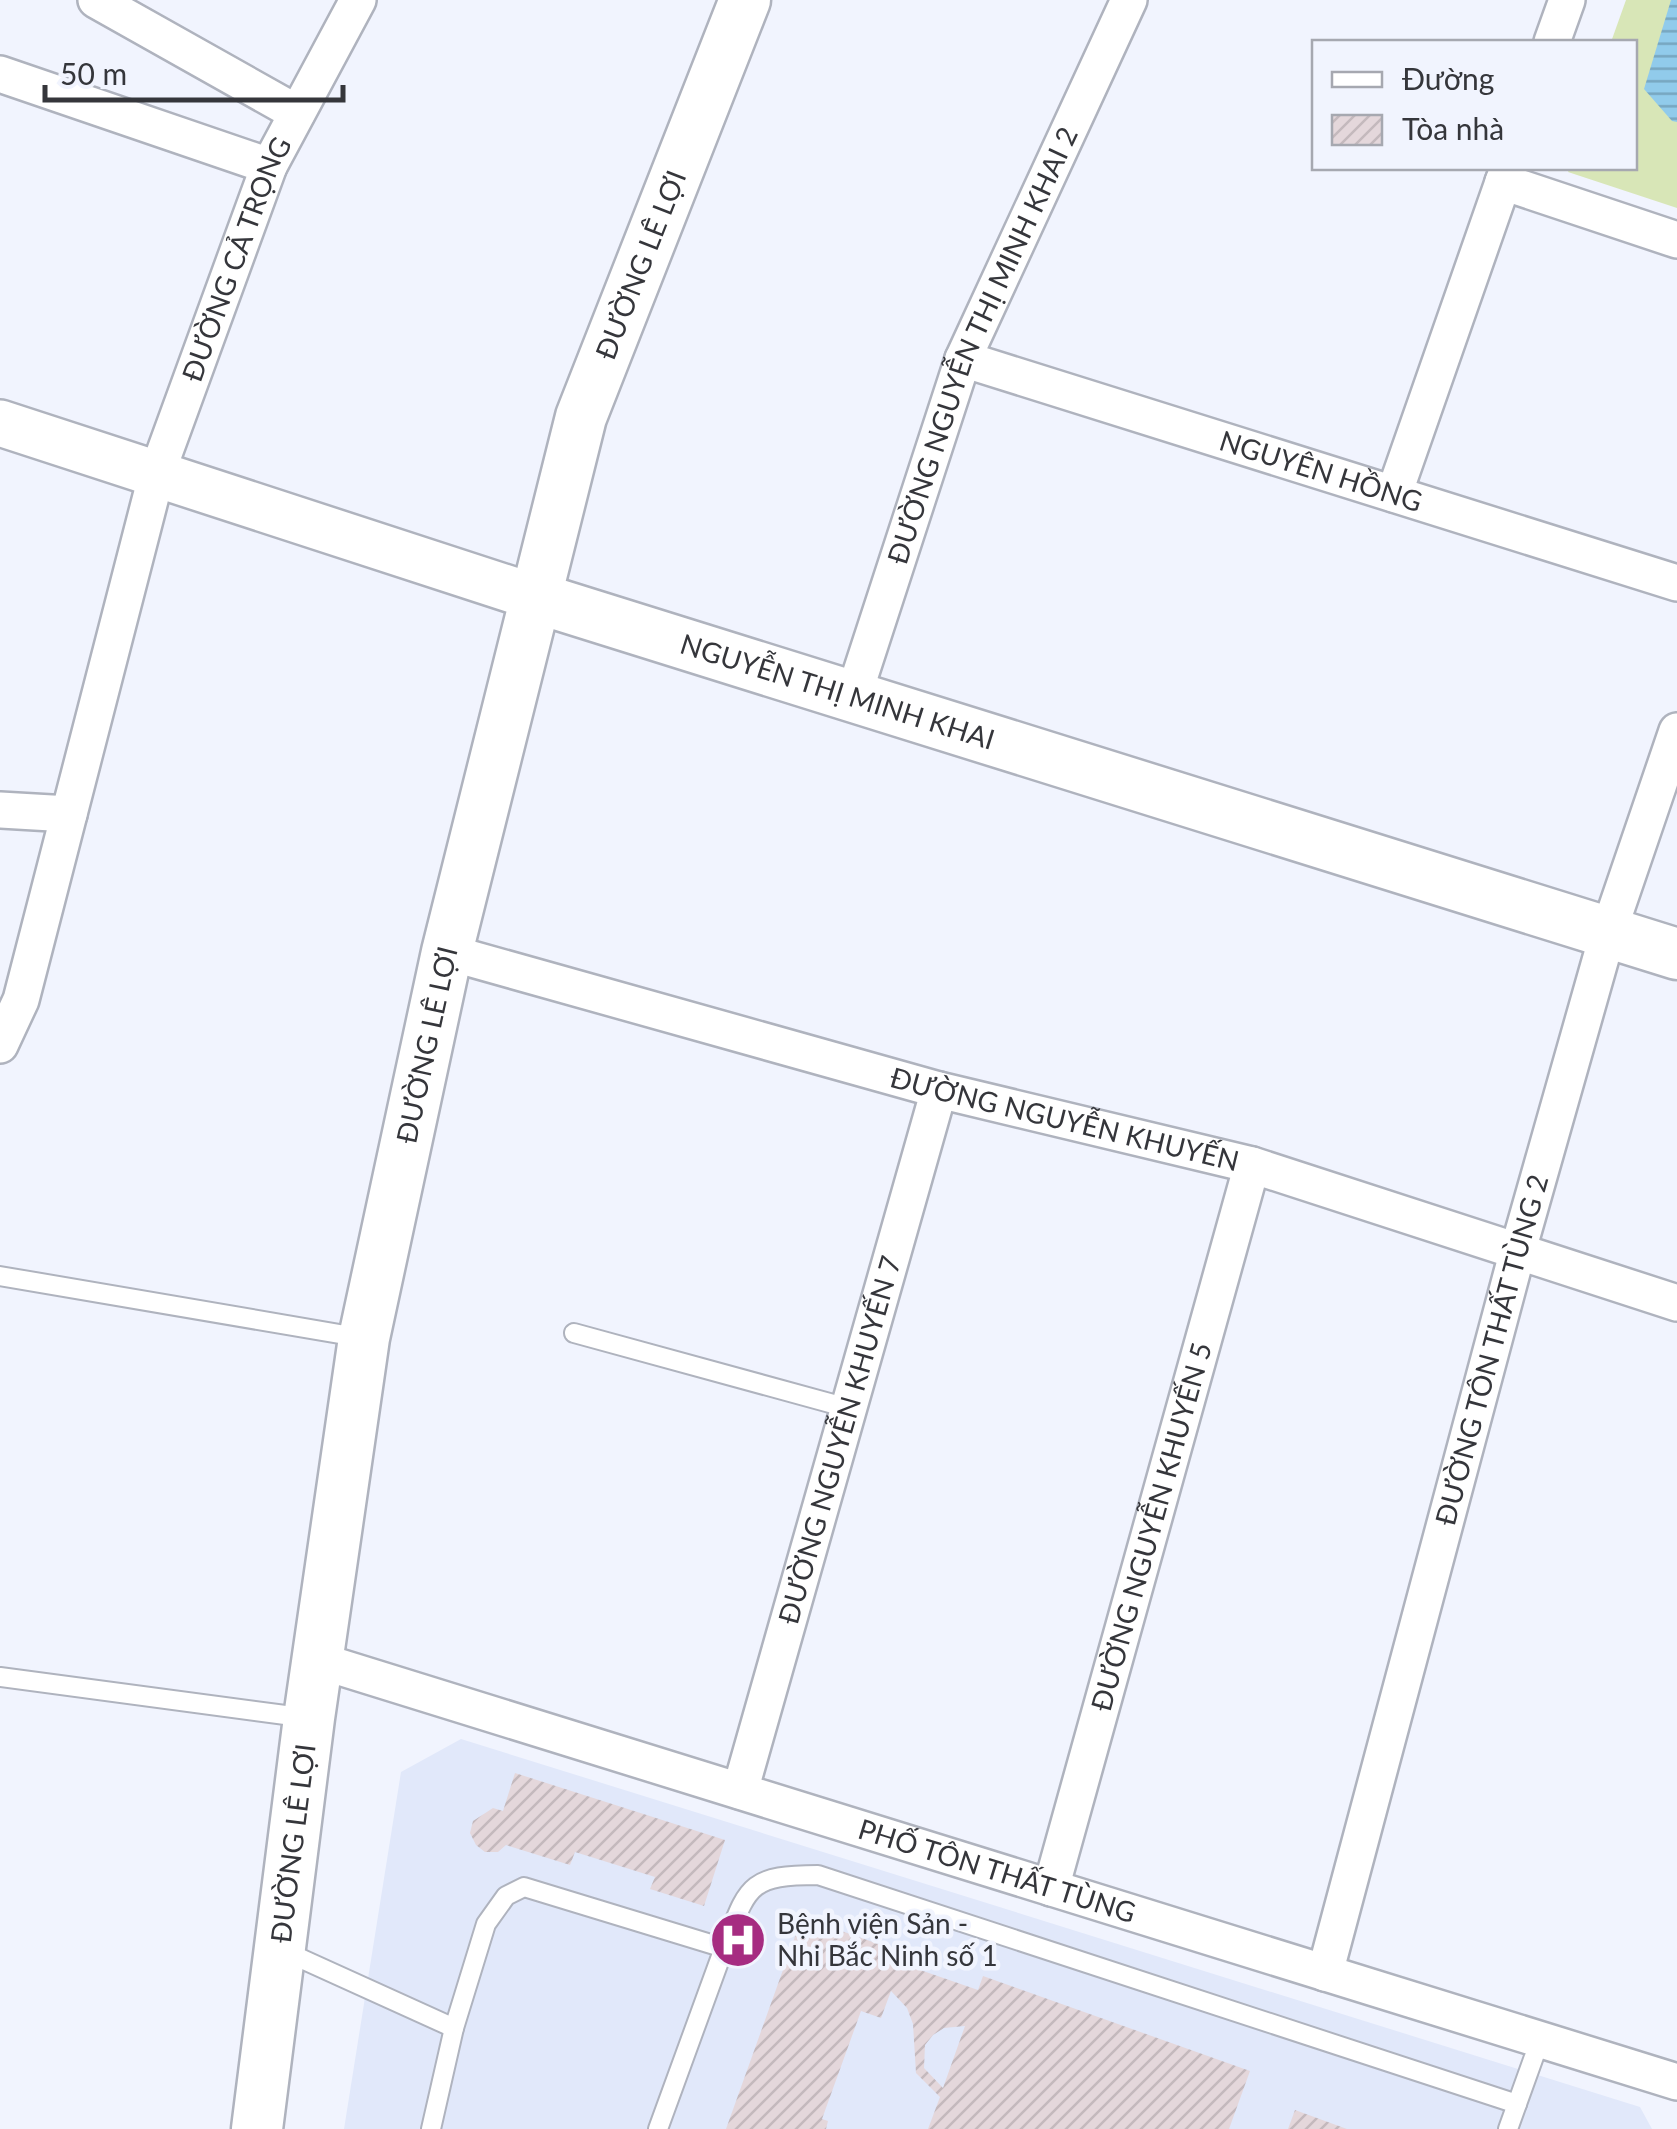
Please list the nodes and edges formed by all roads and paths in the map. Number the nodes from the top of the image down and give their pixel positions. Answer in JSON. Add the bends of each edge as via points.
{"nodes":[{"id":1,"x":96,"y":0,"type":"edge"},
{"id":2,"x":358,"y":0,"type":"edge"},
{"id":3,"x":745,"y":0,"type":"edge"},
{"id":4,"x":1130,"y":0,"type":"edge"},
{"id":5,"x":1566,"y":0,"type":"edge"},
{"id":6,"x":1553,"y":40,"type":"edge"},
{"id":7,"x":0,"y":74,"type":"edge"},
{"id":8,"x":298,"y":113,"type":"junction"},
{"id":9,"x":269,"y":166,"type":"junction"},
{"id":10,"x":1506,"y":175,"type":"edge"},
{"id":11,"x":1677,"y":240,"type":"edge"},
{"id":12,"x":963,"y":360,"type":"junction"},
{"id":13,"x":0,"y":423,"type":"edge"},
{"id":14,"x":157,"y":474,"type":"junction"},
{"id":15,"x":1394,"y":494,"type":"junction"},
{"id":16,"x":1677,"y":584,"type":"edge"},
{"id":17,"x":534,"y":597,"type":"junction"},
{"id":18,"x":853,"y":697,"type":"junction"},
{"id":19,"x":1677,"y":730,"type":"edge"},
{"id":20,"x":0,"y":810,"type":"edge"},
{"id":21,"x":69,"y":814,"type":"junction"},
{"id":22,"x":1608,"y":933,"type":"junction"},
{"id":23,"x":447,"y":952,"type":"junction"},
{"id":24,"x":1677,"y":954,"type":"edge"},
{"id":25,"x":0,"y":1046,"type":"edge"},
{"id":26,"x":940,"y":1090,"type":"junction"},
{"id":27,"x":1252,"y":1165,"type":"junction"},
{"id":28,"x":1518,"y":1250,"type":"junction"},
{"id":29,"x":0,"y":1276,"type":"edge"},
{"id":30,"x":1677,"y":1303,"type":"edge"},
{"id":31,"x":574,"y":1333,"type":"dead end"},
{"id":32,"x":364,"y":1338,"type":"junction"},
{"id":33,"x":848,"y":1408,"type":"junction"},
{"id":34,"x":317,"y":1660,"type":"junction"},
{"id":35,"x":0,"y":1677,"type":"edge"},
{"id":36,"x":309,"y":1718,"type":"junction"},
{"id":37,"x":740,"y":1791,"type":"junction"},
{"id":38,"x":1052,"y":1888,"type":"junction"},
{"id":39,"x":724,"y":1948,"type":"junction"},
{"id":40,"x":282,"y":1950,"type":"junction"},
{"id":41,"x":1325,"y":1973,"type":"junction"},
{"id":42,"x":454,"y":2028,"type":"junction"},
{"id":43,"x":1540,"y":2040,"type":"junction"},
{"id":44,"x":1677,"y":2082,"type":"edge"},
{"id":45,"x":1517,"y":2104,"type":"junction"},
{"id":46,"x":256,"y":2129,"type":"edge"},
{"id":47,"x":430,"y":2129,"type":"edge"},
{"id":48,"x":658,"y":2129,"type":"edge"},
{"id":49,"x":1508,"y":2129,"type":"edge"}],
"edges":[{"from":1,"to":8,"type":"street"},
{"from":2,"to":8,"type":"street","name":"ĐƯỜNG CẢ TRỌNG"},
{"from":3,"to":17,"type":"main road","name":"ĐƯỜNG LÊ LỢI","via":[[581,416]]},
{"from":4,"to":12,"type":"street","name":"ĐƯỜNG NGUYỄN THỊ MINH KHAI 2"},
{"from":5,"to":6,"type":"street"},
{"from":7,"to":9,"type":"street"},
{"from":8,"to":9,"type":"street","name":"ĐƯỜNG CẢ TRỌNG"},
{"from":9,"to":14,"type":"street","name":"ĐƯỜNG CẢ TRỌNG"},
{"from":10,"to":11,"type":"street"},
{"from":10,"to":15,"type":"street"},
{"from":12,"to":15,"type":"street","name":"NGUYÊN HỒNG"},
{"from":12,"to":18,"type":"street","name":"ĐƯỜNG NGUYỄN THỊ MINH KHAI 2"},
{"from":13,"to":14,"type":"street","name":"NGUYỄN THỊ MINH KHAI"},
{"from":14,"to":17,"type":"street","name":"NGUYỄN THỊ MINH KHAI"},
{"from":14,"to":21,"type":"street","name":"ĐƯỜNG CẢ TRỌNG"},
{"from":15,"to":16,"type":"street","name":"NGUYÊN HỒNG"},
{"from":17,"to":18,"type":"main road","name":"NGUYỄN THỊ MINH KHAI"},
{"from":17,"to":23,"type":"main road","name":"ĐƯỜNG LÊ LỢI"},
{"from":18,"to":22,"type":"main road","name":"NGUYỄN THỊ MINH KHAI"},
{"from":19,"to":22,"type":"street","name":"ĐƯỜNG TÔN THẤT TÙNG 2"},
{"from":20,"to":21,"type":"street"},
{"from":21,"to":25,"type":"street","name":"ĐƯỜNG CẢ TRỌNG","via":[[21,1000]]},
{"from":22,"to":24,"type":"main road","name":"NGUYỄN THỊ MINH KHAI"},
{"from":22,"to":28,"type":"street","name":"ĐƯỜNG TÔN THẤT TÙNG 2"},
{"from":23,"to":26,"type":"street","name":"ĐƯỜNG NGUYỄN KHUYẾN"},
{"from":23,"to":32,"type":"main road","name":"ĐƯỜNG LÊ LỢI"},
{"from":26,"to":27,"type":"street","name":"ĐƯỜNG NGUYỄN KHUYẾN"},
{"from":26,"to":33,"type":"street","name":"ĐƯỜNG NGUYỄN KHUYẾN 7"},
{"from":27,"to":28,"type":"street","name":"ĐƯỜNG NGUYỄN KHUYẾN"},
{"from":27,"to":38,"type":"street","name":"ĐƯỜNG NGUYỄN KHUYẾN 5"},
{"from":28,"to":30,"type":"street","name":"ĐƯỜNG NGUYỄN KHUYẾN"},
{"from":28,"to":41,"type":"street","name":"ĐƯỜNG TÔN THẤT TÙNG 2"},
{"from":29,"to":32,"type":"lane"},
{"from":31,"to":33,"type":"lane"},
{"from":32,"to":34,"type":"main road","name":"ĐƯỜNG LÊ LỢI"},
{"from":33,"to":37,"type":"street","name":"ĐƯỜNG NGUYỄN KHUYẾN 7"},
{"from":34,"to":36,"type":"main road","name":"ĐƯỜNG LÊ LỢI"},
{"from":34,"to":37,"type":"street","name":"PHỐ TÔN THẤT TÙNG"},
{"from":35,"to":36,"type":"lane"},
{"from":36,"to":40,"type":"main road","name":"ĐƯỜNG LÊ LỢI"},
{"from":37,"to":38,"type":"street","name":"PHỐ TÔN THẤT TÙNG"},
{"from":38,"to":41,"type":"street","name":"PHỐ TÔN THẤT TÙNG"},
{"from":39,"to":42,"type":"lane","via":[[524,1887],[506,1896],[486,1924]]},
{"from":39,"to":45,"type":"lane","via":[[754,1884],[818,1876]]},
{"from":39,"to":48,"type":"lane"},
{"from":40,"to":42,"type":"lane"},
{"from":40,"to":46,"type":"main road","name":"ĐƯỜNG LÊ LỢI"},
{"from":41,"to":43,"type":"street","name":"PHỐ TÔN THẤT TÙNG"},
{"from":42,"to":47,"type":"lane"},
{"from":43,"to":44,"type":"street","name":"PHỐ TÔN THẤT TÙNG"},
{"from":43,"to":45,"type":"lane"},
{"from":45,"to":49,"type":"lane"}]}
